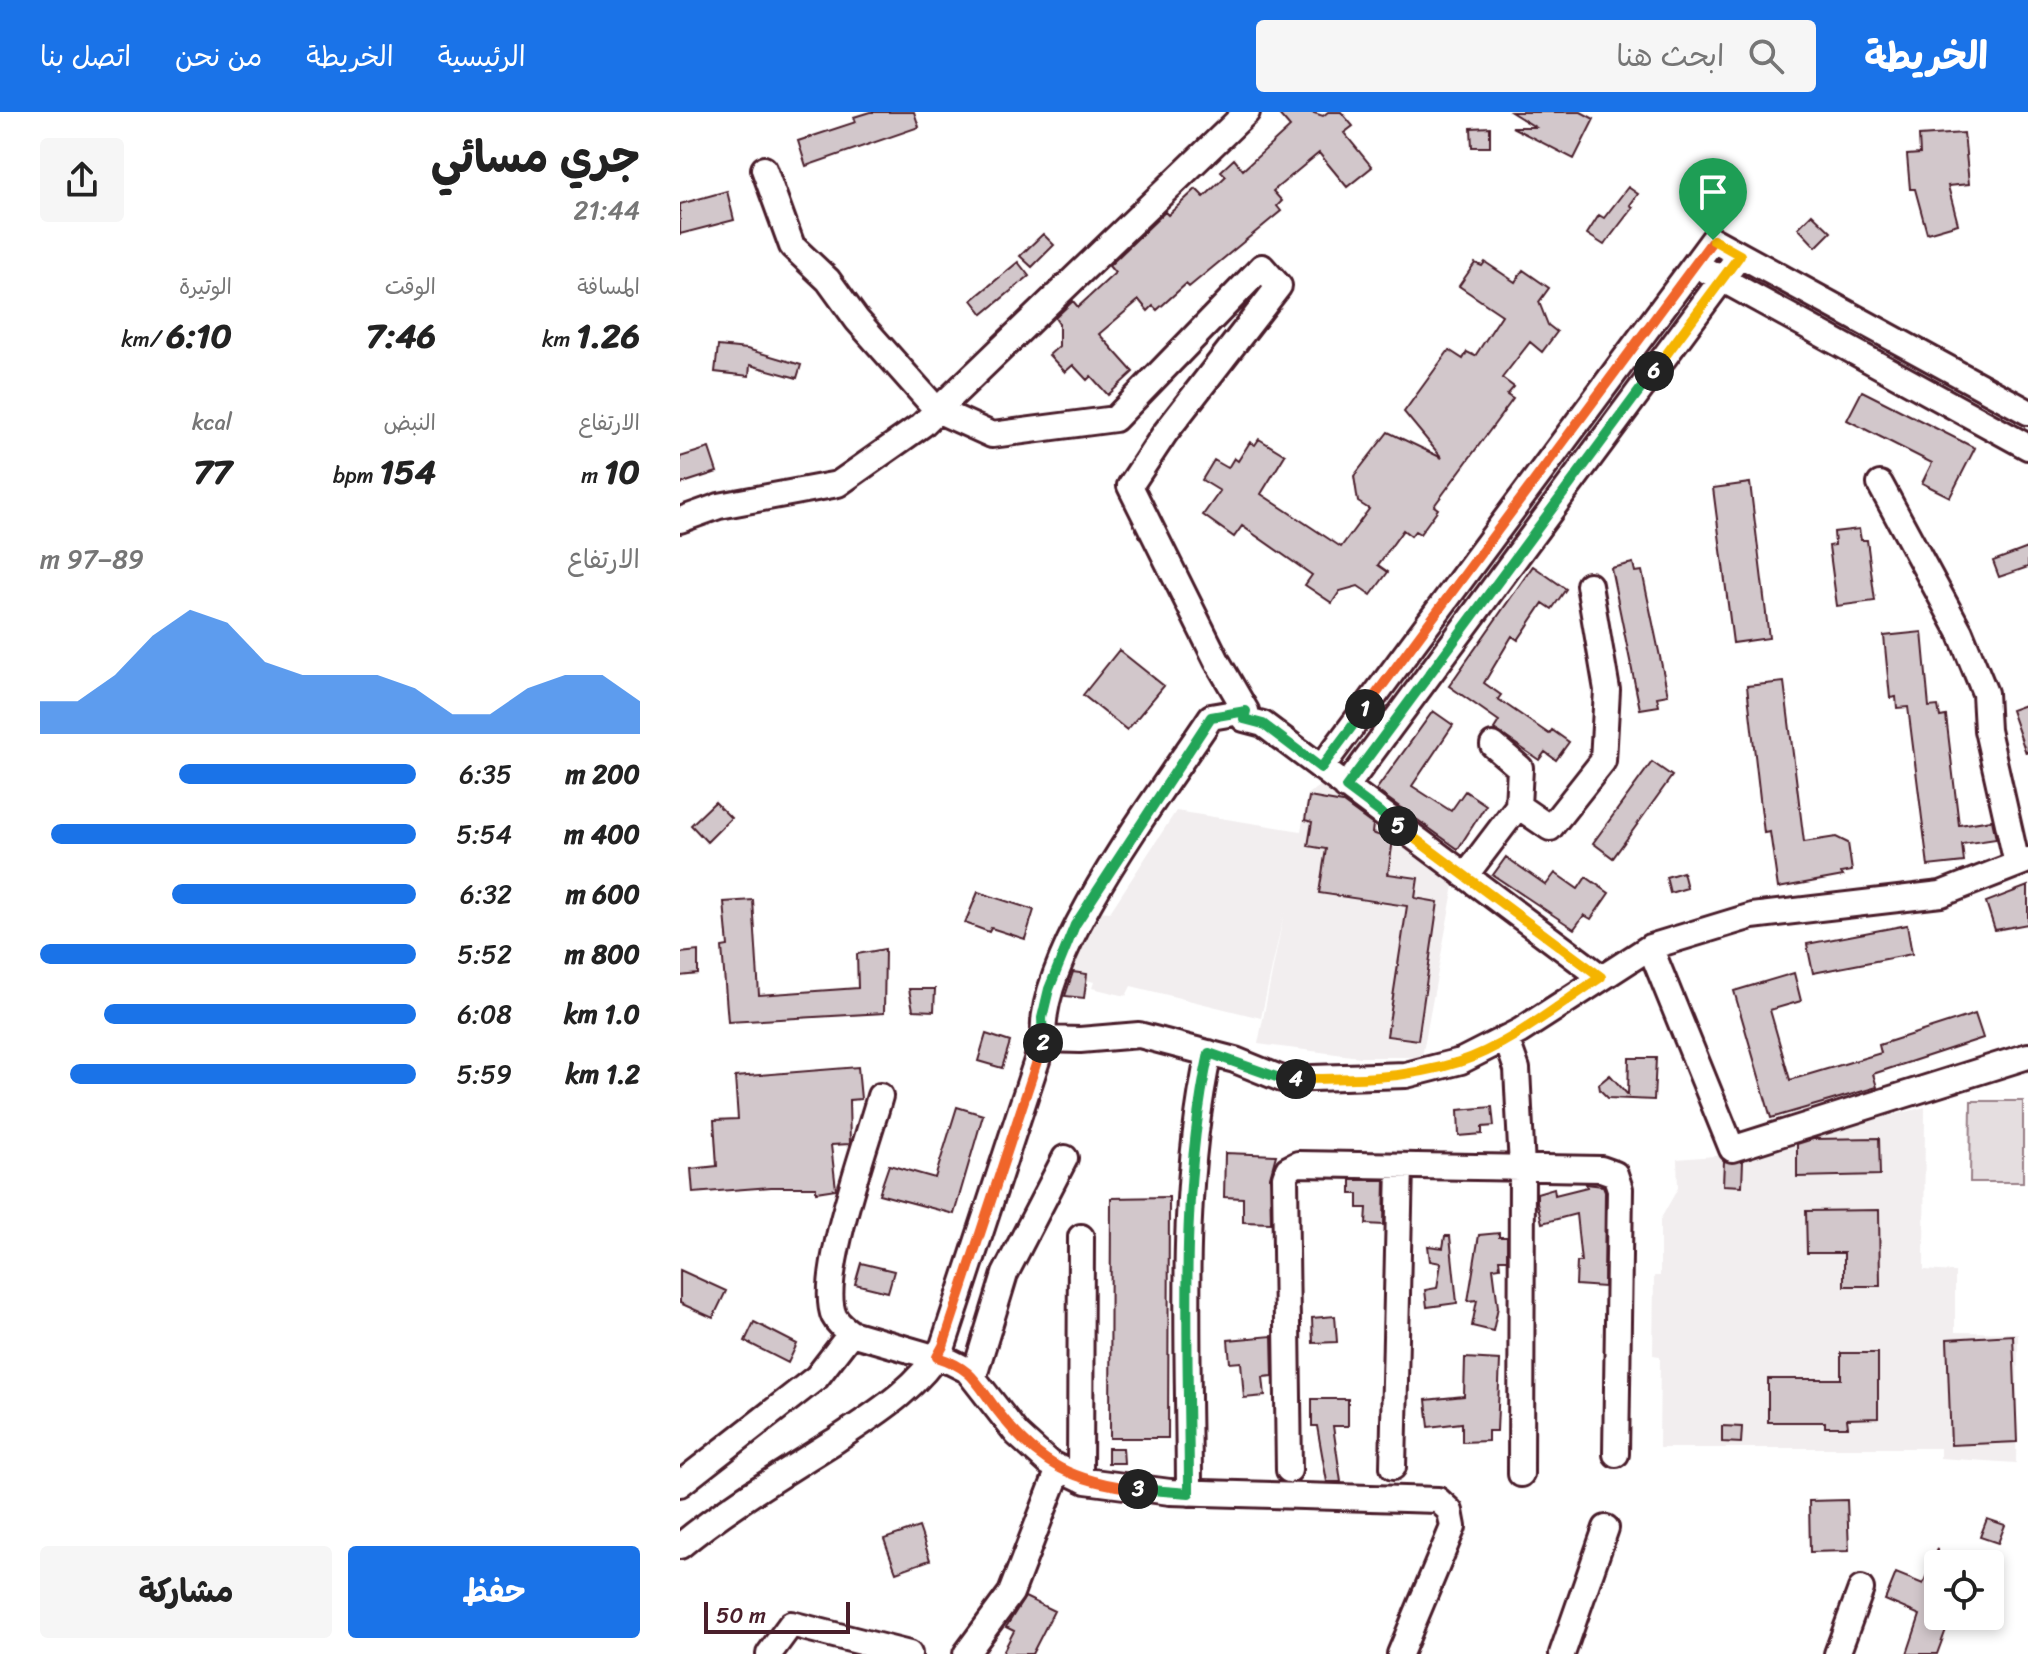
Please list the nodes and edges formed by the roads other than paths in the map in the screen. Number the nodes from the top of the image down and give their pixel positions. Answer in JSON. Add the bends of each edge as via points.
{"nodes":[{"id":1,"x":1247,"y":112,"type":"edge"},
{"id":2,"x":764,"y":169,"type":"dead end"},
{"id":3,"x":1740,"y":255,"type":"junction"},
{"id":4,"x":1694,"y":265,"type":"junction"},
{"id":5,"x":1721,"y":279,"type":"junction"},
{"id":6,"x":937,"y":410,"type":"junction"},
{"id":7,"x":2028,"y":412,"type":"edge"},
{"id":8,"x":2028,"y":447,"type":"edge"},
{"id":9,"x":1880,"y":484,"type":"dead end"},
{"id":10,"x":680,"y":520,"type":"edge"},
{"id":11,"x":1589,"y":585,"type":"dead end"},
{"id":12,"x":1246,"y":711,"type":"junction"},
{"id":13,"x":1493,"y":745,"type":"dead end"},
{"id":14,"x":1321,"y":768,"type":"junction"},
{"id":15,"x":1346,"y":787,"type":"junction"},
{"id":16,"x":1518,"y":806,"type":"junction"},
{"id":17,"x":2022,"y":862,"type":"edge"},
{"id":18,"x":1465,"y":876,"type":"junction"},
{"id":19,"x":1650,"y":947,"type":"junction"},
{"id":20,"x":1601,"y":977,"type":"junction"},
{"id":21,"x":1506,"y":1038,"type":"junction"},
{"id":22,"x":1044,"y":1039,"type":"junction"},
{"id":23,"x":1209,"y":1053,"type":"junction"},
{"id":24,"x":2028,"y":1056,"type":"edge"},
{"id":25,"x":880,"y":1096,"type":"dead end"},
{"id":26,"x":1065,"y":1158,"type":"dead end"},
{"id":27,"x":1400,"y":1166,"type":"junction"},
{"id":28,"x":1522,"y":1168,"type":"junction"},
{"id":29,"x":1081,"y":1237,"type":"dead end"},
{"id":30,"x":851,"y":1333,"type":"junction"},
{"id":31,"x":937,"y":1357,"type":"junction"},
{"id":32,"x":974,"y":1376,"type":"junction"},
{"id":33,"x":1616,"y":1454,"type":"dead end"},
{"id":34,"x":1393,"y":1467,"type":"dead end"},
{"id":35,"x":1289,"y":1470,"type":"dead end"},
{"id":36,"x":1070,"y":1474,"type":"junction"},
{"id":37,"x":1521,"y":1474,"type":"dead end"},
{"id":38,"x":680,"y":1484,"type":"edge"},
{"id":39,"x":1189,"y":1493,"type":"junction"},
{"id":40,"x":1606,"y":1528,"type":"dead end"},
{"id":41,"x":680,"y":1546,"type":"edge"},
{"id":42,"x":1861,"y":1589,"type":"dead end"},
{"id":43,"x":769,"y":1654,"type":"edge"},
{"id":44,"x":909,"y":1654,"type":"edge"},
{"id":45,"x":966,"y":1654,"type":"edge"},
{"id":46,"x":1400,"y":1654,"type":"edge"},
{"id":47,"x":1562,"y":1654,"type":"edge"},
{"id":48,"x":1837,"y":1654,"type":"edge"}],
"edges":[{"from":1,"to":6,"type":"street"},
{"from":2,"to":6,"type":"street","via":[[792,246],[828,280]]},
{"from":3,"to":4,"type":"street","via":[[1713,240]]},
{"from":3,"to":5,"type":"street"},
{"from":3,"to":7,"type":"street"},
{"from":4,"to":5,"type":"street"},
{"from":4,"to":14,"type":"street"},
{"from":5,"to":8,"type":"street"},
{"from":5,"to":15,"type":"street"},
{"from":6,"to":10,"type":"street","via":[[838,484],[719,506]]},
{"from":6,"to":12,"type":"street","via":[[992,435],[1115,419],[1262,267],[1279,286],[1130,486]]},
{"from":9,"to":17,"type":"street","via":[[1960,632],[1985,693],[1987,730]]},
{"from":11,"to":16,"type":"street","via":[[1607,690],[1603,761],[1550,828]]},
{"from":12,"to":14,"type":"street","via":[[1244,719],[1263,724]]},
{"from":12,"to":22,"type":"street","via":[[1211,717],[1075,925],[1049,989],[1042,1018]]},
{"from":13,"to":16,"type":"street","via":[[1520,768]]},
{"from":14,"to":15,"type":"street"},
{"from":15,"to":18,"type":"street"},
{"from":16,"to":18,"type":"street"},
{"from":17,"to":19,"type":"street","via":[[1941,894],[1752,916]]},
{"from":18,"to":20,"type":"street"},
{"from":19,"to":20,"type":"street"},
{"from":19,"to":24,"type":"street","via":[[1732,1149]]},
{"from":20,"to":21,"type":"street"},
{"from":21,"to":23,"type":"street","via":[[1461,1061],[1406,1075],[1352,1079],[1282,1079]]},
{"from":21,"to":28,"type":"street","via":[[1517,1069]]},
{"from":22,"to":23,"type":"street","via":[[1139,1035]]},
{"from":22,"to":31,"type":"street"},
{"from":23,"to":39,"type":"street","via":[[1197,1107],[1190,1195]]},
{"from":25,"to":30,"type":"street","via":[[832,1266],[835,1318]]},
{"from":26,"to":32,"type":"street","via":[[1005,1274]]},
{"from":27,"to":28,"type":"street"},
{"from":27,"to":34,"type":"street"},
{"from":27,"to":35,"type":"street","via":[[1298,1164],[1286,1173]]},
{"from":28,"to":33,"type":"street","via":[[1609,1170],[1619,1181]]},
{"from":28,"to":37,"type":"street"},
{"from":29,"to":36,"type":"street"},
{"from":30,"to":31,"type":"street"},
{"from":30,"to":38,"type":"street","via":[[817,1377]]},
{"from":31,"to":32,"type":"street"},
{"from":31,"to":41,"type":"street","via":[[912,1387],[878,1413]]},
{"from":32,"to":36,"type":"street","via":[[1017,1434]]},
{"from":36,"to":39,"type":"street","via":[[1103,1485]]},
{"from":36,"to":45,"type":"street","via":[[1011,1593]]},
{"from":39,"to":46,"type":"street","via":[[1430,1498],[1445,1504],[1453,1527]]},
{"from":40,"to":47,"type":"street"},
{"from":42,"to":48,"type":"street"},
{"from":43,"to":44,"type":"street","via":[[791,1624]]}]}
